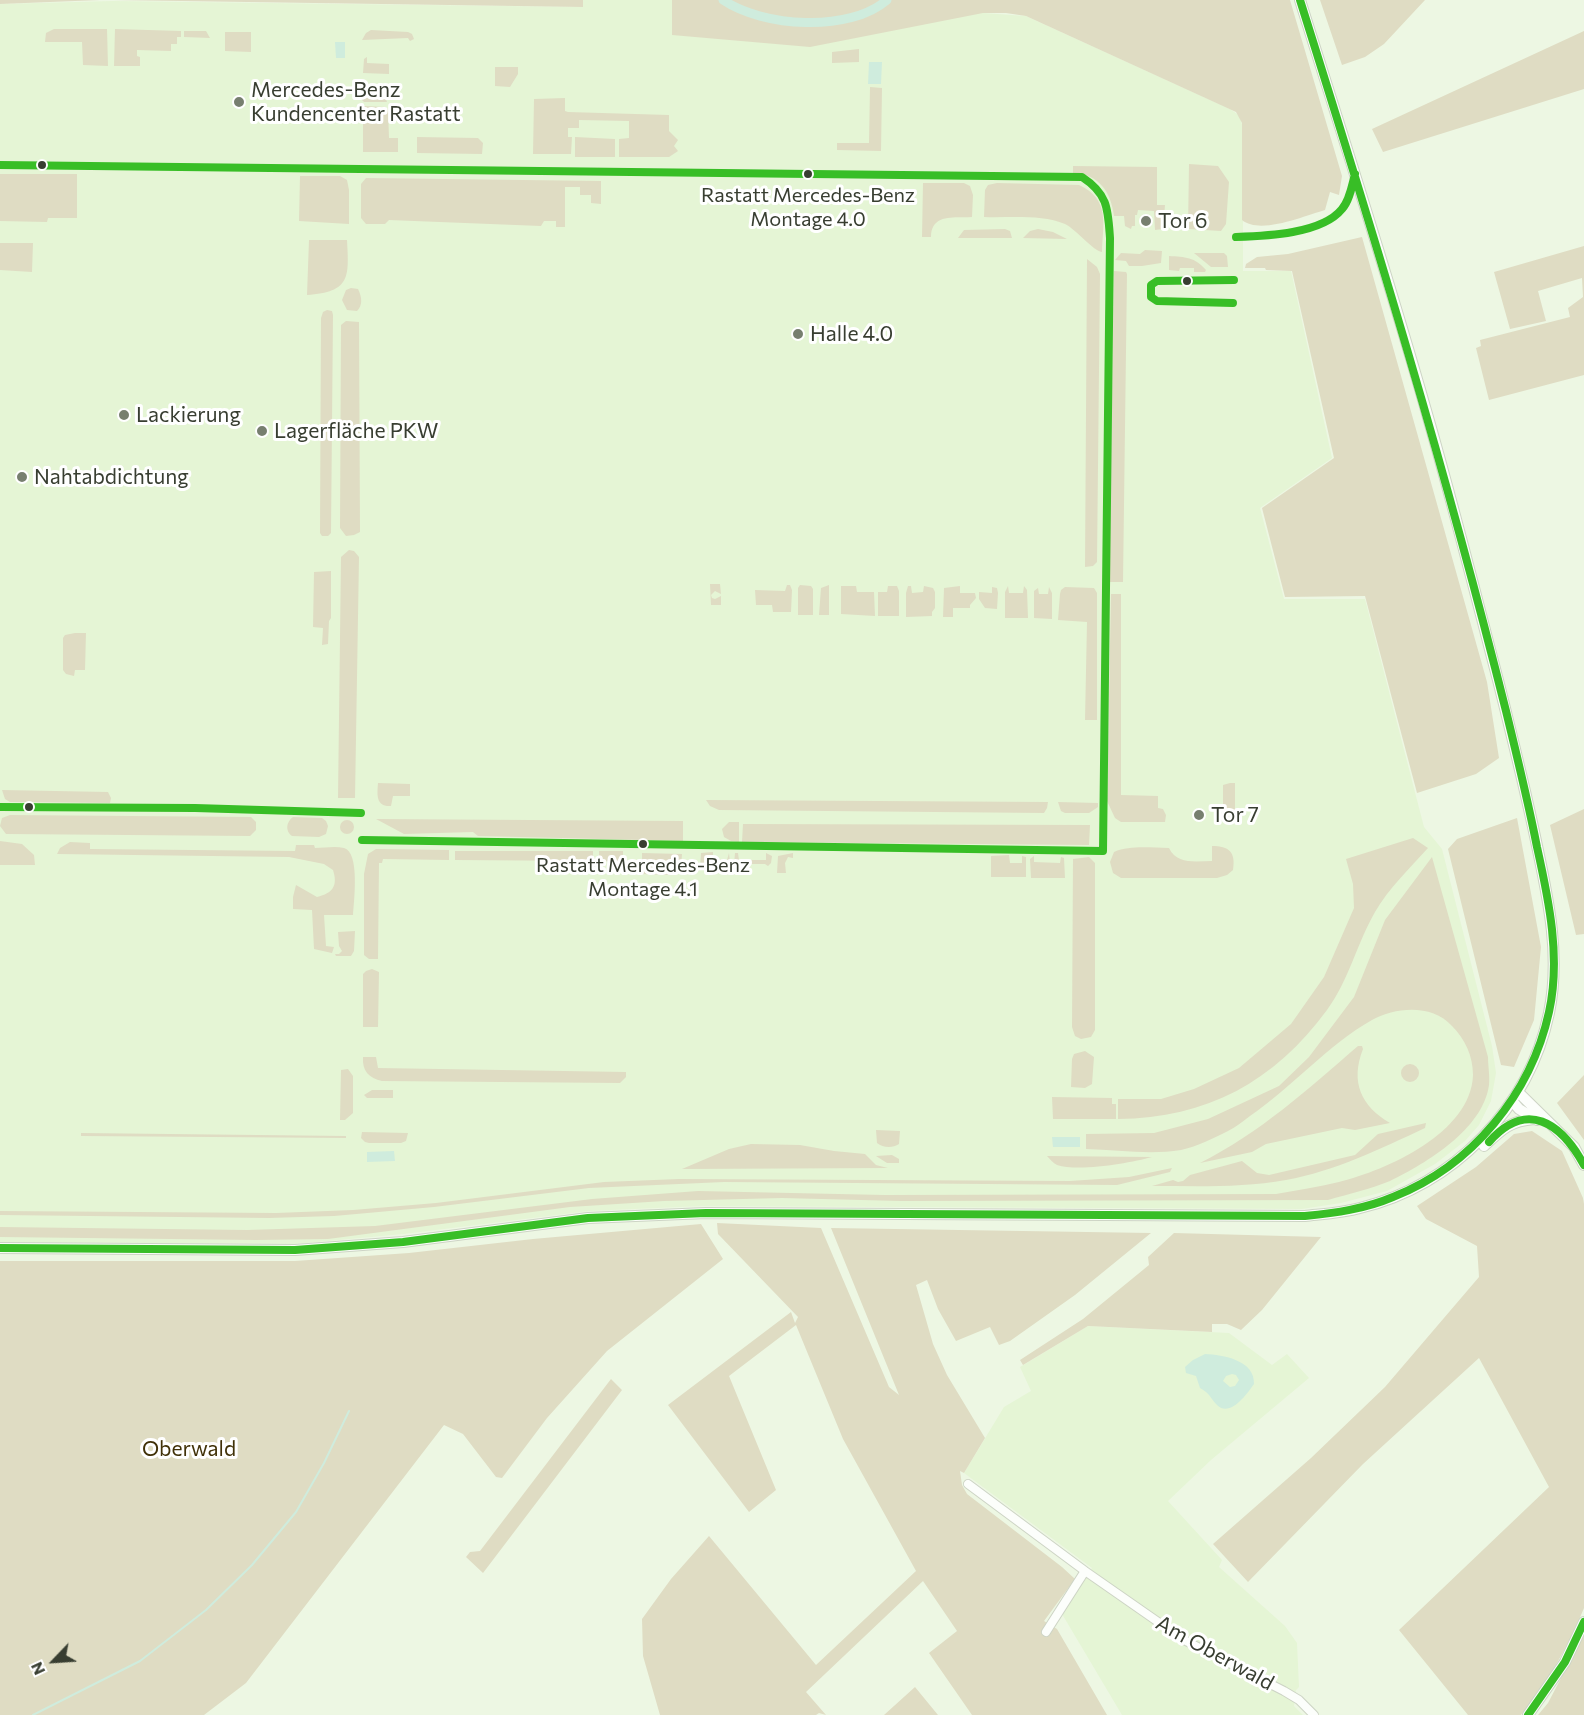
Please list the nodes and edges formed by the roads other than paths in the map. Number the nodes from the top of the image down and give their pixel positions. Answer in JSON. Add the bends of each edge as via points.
{"nodes":[{"id":1,"x":1300,"y":0,"type":"edge"},
{"id":2,"x":1515,"y":1097,"type":"junction"},
{"id":3,"x":1534,"y":1119,"type":"junction"},
{"id":4,"x":1553,"y":1128,"type":"junction"},
{"id":5,"x":1456,"y":1162,"type":"junction"},
{"id":6,"x":1584,"y":1165,"type":"edge"},
{"id":7,"x":0,"y":1248,"type":"edge"},
{"id":8,"x":968,"y":1484,"type":"dead end"},
{"id":9,"x":1085,"y":1571,"type":"junction"},
{"id":10,"x":1584,"y":1622,"type":"edge"},
{"id":11,"x":1046,"y":1632,"type":"dead end"},
{"id":12,"x":1314,"y":1715,"type":"edge"},
{"id":13,"x":1528,"y":1715,"type":"edge"}],
"edges":[{"from":1,"to":2,"type":"street","via":[[1430,422],[1510,729],[1550,906],[1555,952],[1549,1014],[1532,1065]]},
{"from":2,"to":3,"type":"street"},
{"from":2,"to":4,"type":"street"},
{"from":2,"to":5,"type":"street","via":[[1497,1123]]},
{"from":3,"to":4,"type":"street"},
{"from":3,"to":5,"type":"street","via":[[1509,1124],[1475,1155]]},
{"from":4,"to":6,"type":"street","via":[[1574,1147]]},
{"from":5,"to":7,"type":"street","via":[[1390,1199],[1333,1214],[1305,1216],[671,1214],[588,1218],[403,1242],[295,1250]]},
{"from":8,"to":9,"type":"street","name":"Am Oberwald"},
{"from":9,"to":11,"type":"street"},
{"from":9,"to":12,"type":"street","name":"Am Oberwald","via":[[1184,1640],[1284,1691]]},
{"from":10,"to":13,"type":"street","via":[[1564,1662]]}]}
